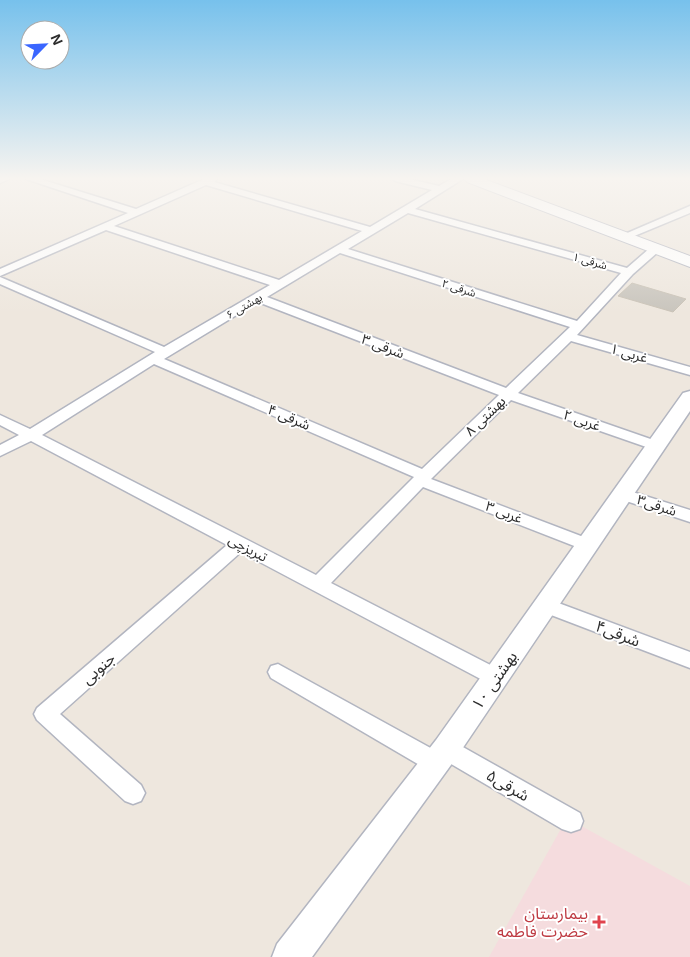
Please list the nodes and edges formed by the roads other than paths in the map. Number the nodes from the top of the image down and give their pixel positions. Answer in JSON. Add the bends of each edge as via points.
{"nodes":[{"id":1,"x":109,"y":224,"type":"edge"},
{"id":2,"x":348,"y":224,"type":"edge"},
{"id":3,"x":380,"y":224,"type":"edge"},
{"id":4,"x":458,"y":224,"type":"edge"},
{"id":5,"x":588,"y":224,"type":"edge"},
{"id":6,"x":655,"y":224,"type":"edge"},
{"id":7,"x":104,"y":226,"type":"junction"},
{"id":8,"x":369,"y":230,"type":"junction"},
{"id":9,"x":623,"y":237,"type":"junction"},
{"id":10,"x":338,"y":249,"type":"junction"},
{"id":11,"x":654,"y":250,"type":"junction"},
{"id":12,"x":690,"y":262,"type":"edge"},
{"id":13,"x":3,"y":270,"type":"edge"},
{"id":14,"x":630,"y":272,"type":"junction"},
{"id":15,"x":0,"y":280,"type":"edge"},
{"id":16,"x":280,"y":284,"type":"junction"},
{"id":17,"x":258,"y":298,"type":"junction"},
{"id":18,"x":573,"y":331,"type":"junction"},
{"id":19,"x":159,"y":355,"type":"junction"},
{"id":20,"x":690,"y":371,"type":"edge"},
{"id":21,"x":508,"y":394,"type":"junction"},
{"id":22,"x":687,"y":405,"type":"edge"},
{"id":23,"x":0,"y":419,"type":"edge"},
{"id":24,"x":31,"y":435,"type":"junction"},
{"id":25,"x":657,"y":446,"type":"junction"},
{"id":26,"x":0,"y":451,"type":"edge"},
{"id":27,"x":422,"y":478,"type":"junction"},
{"id":28,"x":623,"y":494,"type":"junction"},
{"id":29,"x":690,"y":516,"type":"edge"},
{"id":30,"x":239,"y":544,"type":"junction"},
{"id":31,"x":588,"y":545,"type":"junction"},
{"id":32,"x":318,"y":585,"type":"junction"},
{"id":33,"x":545,"y":605,"type":"junction"},
{"id":34,"x":690,"y":660,"type":"edge"},
{"id":35,"x":278,"y":672,"type":"dead end"},
{"id":36,"x":497,"y":678,"type":"junction"},
{"id":37,"x":441,"y":756,"type":"junction"},
{"id":38,"x":133,"y":792,"type":"dead end"},
{"id":39,"x":571,"y":820,"type":"dead end"},
{"id":40,"x":290,"y":957,"type":"edge"}],
"edges":[{"from":1,"to":7,"type":"street"},
{"from":2,"to":8,"type":"street"},
{"from":3,"to":8,"type":"street","name":"بهشتی ۶"},
{"from":4,"to":14,"type":"street","name":"شرقی ۱"},
{"from":5,"to":9,"type":"main road"},
{"from":6,"to":9,"type":"street"},
{"from":7,"to":13,"type":"street"},
{"from":7,"to":16,"type":"street"},
{"from":8,"to":10,"type":"street","name":"بهشتی ۶"},
{"from":9,"to":11,"type":"main road"},
{"from":10,"to":16,"type":"street","name":"بهشتی ۶"},
{"from":10,"to":18,"type":"street","name":"شرقی ۲"},
{"from":11,"to":12,"type":"main road"},
{"from":11,"to":14,"type":"street","name":"بهشتی ۸"},
{"from":14,"to":18,"type":"street","name":"بهشتی ۸"},
{"from":15,"to":19,"type":"street","name":"شرقی ۴"},
{"from":16,"to":17,"type":"street","name":"بهشتی ۶"},
{"from":17,"to":19,"type":"street","name":"بهشتی ۶"},
{"from":17,"to":21,"type":"street","name":"شرقی ۳"},
{"from":18,"to":20,"type":"street","name":"غربی ۱"},
{"from":18,"to":21,"type":"street","name":"بهشتی ۸"},
{"from":19,"to":24,"type":"street","name":"بهشتی ۶"},
{"from":19,"to":27,"type":"street","name":"شرقی ۴"},
{"from":21,"to":25,"type":"street","name":"غربی ۲"},
{"from":21,"to":27,"type":"street","name":"بهشتی ۸"},
{"from":22,"to":25,"type":"street","name":"بهشتی ۱۰"},
{"from":23,"to":24,"type":"street","name":"تبریزچی"},
{"from":24,"to":26,"type":"street","name":"بهشتی ۶"},
{"from":24,"to":30,"type":"street","name":"تبریزچی"},
{"from":25,"to":28,"type":"street","name":"بهشتی ۱۰"},
{"from":27,"to":31,"type":"street","name":"غربی ۳"},
{"from":27,"to":32,"type":"street","name":"بهشتی ۸"},
{"from":28,"to":29,"type":"street","name":"شرقی۳"},
{"from":28,"to":31,"type":"street","name":"بهشتی ۱۰"},
{"from":30,"to":32,"type":"street","name":"تبریزچی"},
{"from":30,"to":38,"type":"street","name":"جنوبی","via":[[45,714]]},
{"from":31,"to":33,"type":"street","name":"بهشتی ۱۰"},
{"from":32,"to":36,"type":"street","name":"تبریزچی"},
{"from":33,"to":34,"type":"street","name":"شرقی۴"},
{"from":33,"to":36,"type":"street","name":"بهشتی ۱۰"},
{"from":35,"to":37,"type":"street","name":"شرقی۵"},
{"from":36,"to":37,"type":"street","name":"بهشتی ۱۰"},
{"from":37,"to":39,"type":"street","name":"شرقی۵"},
{"from":37,"to":40,"type":"street","name":"بهشتی ۱۰"}]}
